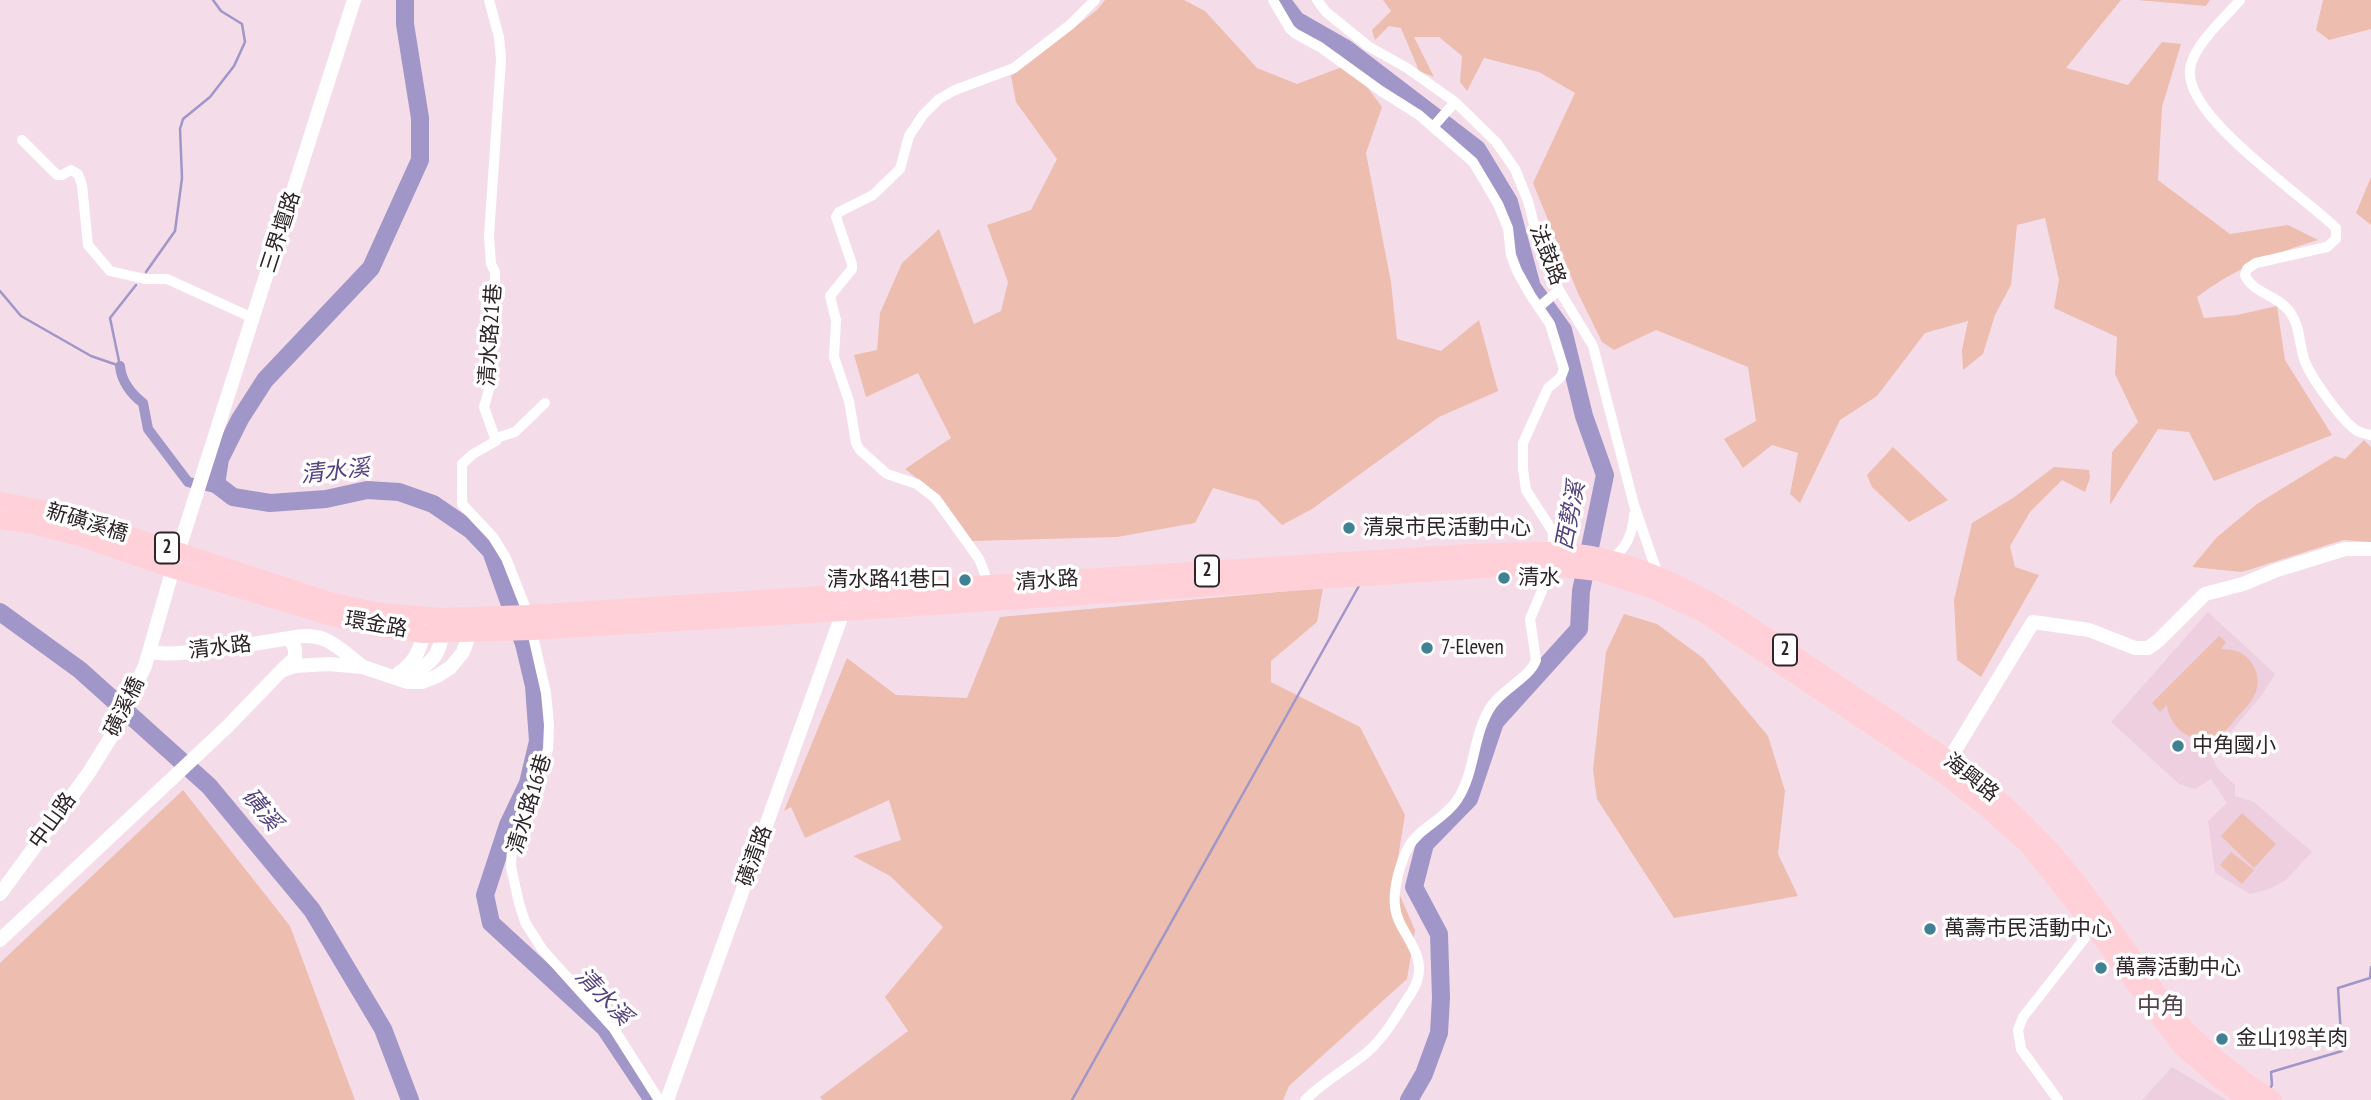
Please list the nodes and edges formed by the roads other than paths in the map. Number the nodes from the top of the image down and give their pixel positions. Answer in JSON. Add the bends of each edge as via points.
{"nodes":[{"id":1,"x":354,"y":0,"type":"edge"},
{"id":2,"x":489,"y":0,"type":"edge"},
{"id":3,"x":1096,"y":0,"type":"edge"},
{"id":4,"x":1273,"y":0,"type":"edge"},
{"id":5,"x":1317,"y":0,"type":"edge"},
{"id":6,"x":2240,"y":0,"type":"edge"},
{"id":7,"x":1455,"y":102,"type":"junction"},
{"id":8,"x":1433,"y":127,"type":"junction"},
{"id":9,"x":22,"y":140,"type":"dead end"},
{"id":10,"x":1559,"y":290,"type":"junction"},
{"id":11,"x":1539,"y":307,"type":"junction"},
{"id":12,"x":253,"y":318,"type":"junction"},
{"id":13,"x":545,"y":403,"type":"dead end"},
{"id":14,"x":2371,"y":435,"type":"edge"},
{"id":15,"x":496,"y":438,"type":"junction"},
{"id":16,"x":0,"y":501,"type":"edge"},
{"id":17,"x":1634,"y":505,"type":"junction"},
{"id":18,"x":0,"y":520,"type":"edge"},
{"id":19,"x":2371,"y":549,"type":"edge"},
{"id":20,"x":1561,"y":559,"type":"junction"},
{"id":21,"x":1603,"y":563,"type":"junction"},
{"id":22,"x":1653,"y":582,"type":"junction"},
{"id":23,"x":986,"y":593,"type":"junction"},
{"id":24,"x":843,"y":603,"type":"junction"},
{"id":25,"x":330,"y":609,"type":"junction"},
{"id":26,"x":519,"y":623,"type":"junction"},
{"id":27,"x":433,"y":625,"type":"junction"},
{"id":28,"x":470,"y":633,"type":"junction"},
{"id":29,"x":290,"y":638,"type":"junction"},
{"id":30,"x":150,"y":652,"type":"junction"},
{"id":31,"x":363,"y":667,"type":"junction"},
{"id":32,"x":281,"y":671,"type":"junction"},
{"id":33,"x":395,"y":676,"type":"junction"},
{"id":34,"x":104,"y":748,"type":"joint"},
{"id":35,"x":1944,"y":765,"type":"junction"},
{"id":36,"x":0,"y":894,"type":"edge"},
{"id":37,"x":2098,"y":922,"type":"junction"},
{"id":38,"x":0,"y":940,"type":"edge"},
{"id":39,"x":2263,"y":1098,"type":"edge"},
{"id":40,"x":659,"y":1100,"type":"edge"},
{"id":41,"x":667,"y":1100,"type":"edge"},
{"id":42,"x":1306,"y":1100,"type":"edge"},
{"id":43,"x":2059,"y":1100,"type":"edge"}],
"edges":[{"from":1,"to":12,"type":"street","name":"三界壇路"},
{"from":2,"to":15,"type":"street","name":"清水路21巷","via":[[501,59],[489,236],[495,272],[490,386],[484,407]]},
{"from":3,"to":23,"type":"street","via":[[1014,68],[939,99],[909,136],[900,169],[873,195],[836,217],[852,268],[830,296],[836,320],[834,357],[849,401],[856,443],[887,474],[918,484],[936,499],[979,559]]},
{"from":4,"to":8,"type":"street","via":[[1296,34]]},
{"from":5,"to":7,"type":"street","name":"法鼓路","via":[[1325,12],[1368,46]]},
{"from":6,"to":14,"type":"street","via":[[2197,49],[2190,83],[2252,160],[2336,228],[2336,239],[2328,247],[2256,263],[2245,275],[2249,285],[2281,301],[2297,326],[2309,371],[2347,422],[2358,432]]},
{"from":7,"to":8,"type":"street"},
{"from":7,"to":10,"type":"street","name":"法鼓路","via":[[1496,142],[1515,169],[1541,252]]},
{"from":8,"to":11,"type":"street","via":[[1473,162],[1508,228],[1517,271]]},
{"from":9,"to":12,"type":"street","via":[[57,175],[71,170],[78,174],[88,245],[110,271],[167,279]]},
{"from":10,"to":11,"type":"street"},
{"from":10,"to":17,"type":"street","name":"法鼓路","via":[[1593,345]]},
{"from":11,"to":20,"type":"street","via":[[1550,324],[1564,369],[1548,388],[1523,443],[1522,469],[1526,490],[1553,532]]},
{"from":12,"to":30,"type":"street","name":"三界壇路"},
{"from":13,"to":15,"type":"street","via":[[515,432]]},
{"from":15,"to":26,"type":"street","via":[[494,444],[462,464],[462,504],[506,558]]},
{"from":16,"to":25,"type":"main road","name":"新磺溪橋","number":"2","via":[[92,523]]},
{"from":17,"to":21,"type":"street","via":[[1626,545]]},
{"from":17,"to":22,"type":"street","name":"法鼓路","via":[[1656,569]]},
{"from":18,"to":25,"type":"main road","name":"新磺溪橋","number":"2","via":[[79,537],[172,569]]},
{"from":19,"to":35,"type":"street","via":[[2345,550],[2205,594],[2148,648],[2135,648],[2089,630],[2033,622]]},
{"from":20,"to":21,"type":"main road","number":"2"},
{"from":20,"to":23,"type":"main road","name":"清水路","number":"2","via":[[1469,553]]},
{"from":20,"to":42,"type":"street","via":[[1530,619],[1534,667],[1491,706],[1457,801],[1408,848],[1395,906],[1418,959],[1417,983],[1366,1053]]},
{"from":21,"to":22,"type":"main road","name":"海興路","number":"2"},
{"from":22,"to":35,"type":"main road","name":"海興路","number":"2"},
{"from":23,"to":24,"type":"main road","name":"清水路","number":"2"},
{"from":24,"to":26,"type":"main road","name":"清水路","number":"2"},
{"from":24,"to":41,"type":"street","name":"磺清路"},
{"from":25,"to":27,"type":"main road","name":"環金路","number":"2","via":[[378,628]]},
{"from":26,"to":27,"type":"main road","name":"清水路","number":"2"},
{"from":26,"to":28,"type":"main road","name":"清水路","number":"2"},
{"from":26,"to":40,"type":"street","name":"清水路16巷","via":[[546,693],[549,724],[540,776],[512,847],[519,903],[542,949],[614,1029]]},
{"from":27,"to":28,"type":"main road","name":"清水路","number":"2"},
{"from":27,"to":33,"type":"street","via":[[417,656]]},
{"from":28,"to":33,"type":"street","name":"清水路","via":[[452,667],[437,676],[408,682]]},
{"from":29,"to":30,"type":"street","name":"清水路","via":[[191,653]]},
{"from":29,"to":31,"type":"street","name":"清水路","via":[[316,635]]},
{"from":29,"to":32,"type":"street","name":"清水路","via":[[295,658]]},
{"from":30,"to":34,"type":"street","name":"磺溪橋"},
{"from":31,"to":32,"type":"street","name":"清水路","via":[[329,663]]},
{"from":31,"to":33,"type":"street","name":"清水路"},
{"from":32,"to":38,"type":"street","name":"清水路"},
{"from":34,"to":36,"type":"street","name":"中山路"},
{"from":35,"to":37,"type":"main road","name":"海興路","number":"2","via":[[2027,844]]},
{"from":37,"to":39,"type":"main road","name":"海興路","number":"2","via":[[2180,1045],[2221,1081]]},
{"from":37,"to":43,"type":"street","via":[[2023,1017],[2018,1030],[2021,1049]]}]}
